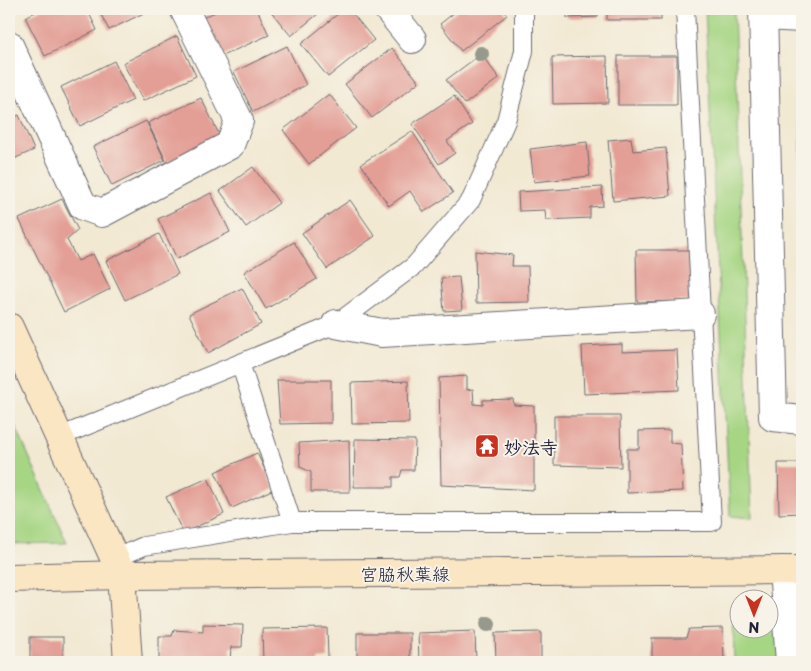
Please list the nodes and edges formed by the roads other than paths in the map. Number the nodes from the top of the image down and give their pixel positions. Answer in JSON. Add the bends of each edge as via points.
{"nodes":[{"id":1,"x":184,"y":9,"type":"edge"},
{"id":2,"x":388,"y":9,"type":"edge"},
{"id":3,"x":524,"y":9,"type":"edge"},
{"id":4,"x":685,"y":9,"type":"edge"},
{"id":5,"x":763,"y":12,"type":"edge"},
{"id":6,"x":802,"y":18,"type":"edge"},
{"id":7,"x":412,"y":39,"type":"dead end"},
{"id":8,"x":9,"y":45,"type":"edge"},
{"id":9,"x":700,"y":314,"type":"junction"},
{"id":10,"x":336,"y":324,"type":"junction"},
{"id":11,"x":9,"y":327,"type":"edge"},
{"id":12,"x":240,"y":363,"type":"junction"},
{"id":13,"x":802,"y":420,"type":"edge"},
{"id":14,"x":59,"y":437,"type":"junction"},
{"id":15,"x":292,"y":522,"type":"junction"},
{"id":16,"x":118,"y":567,"type":"junction"},
{"id":17,"x":792,"y":570,"type":"edge"},
{"id":18,"x":9,"y":578,"type":"edge"},
{"id":19,"x":128,"y":662,"type":"edge"},
{"id":20,"x":790,"y":662,"type":"edge"}],
"edges":[{"from":1,"to":8,"type":"street","via":[[239,121],[230,145],[102,213],[83,206]]},
{"from":2,"to":7,"type":"street"},
{"from":3,"to":10,"type":"lane","via":[[524,51],[506,121],[472,200],[414,266]]},
{"from":4,"to":9,"type":"lane"},
{"from":5,"to":6,"type":"street"},
{"from":5,"to":13,"type":"street","via":[[773,417]]},
{"from":9,"to":10,"type":"street","via":[[382,333]]},
{"from":9,"to":15,"type":"lane","via":[[712,522]]},
{"from":10,"to":12,"type":"lane"},
{"from":11,"to":14,"type":"street"},
{"from":12,"to":14,"type":"lane"},
{"from":12,"to":15,"type":"lane"},
{"from":14,"to":16,"type":"street"},
{"from":15,"to":16,"type":"lane","via":[[144,546]]},
{"from":16,"to":17,"type":"street","name":"宮脇秋葉線"},
{"from":16,"to":18,"type":"street","name":"宮脇秋葉線"},
{"from":16,"to":19,"type":"street"},
{"from":17,"to":20,"type":"street"}]}
